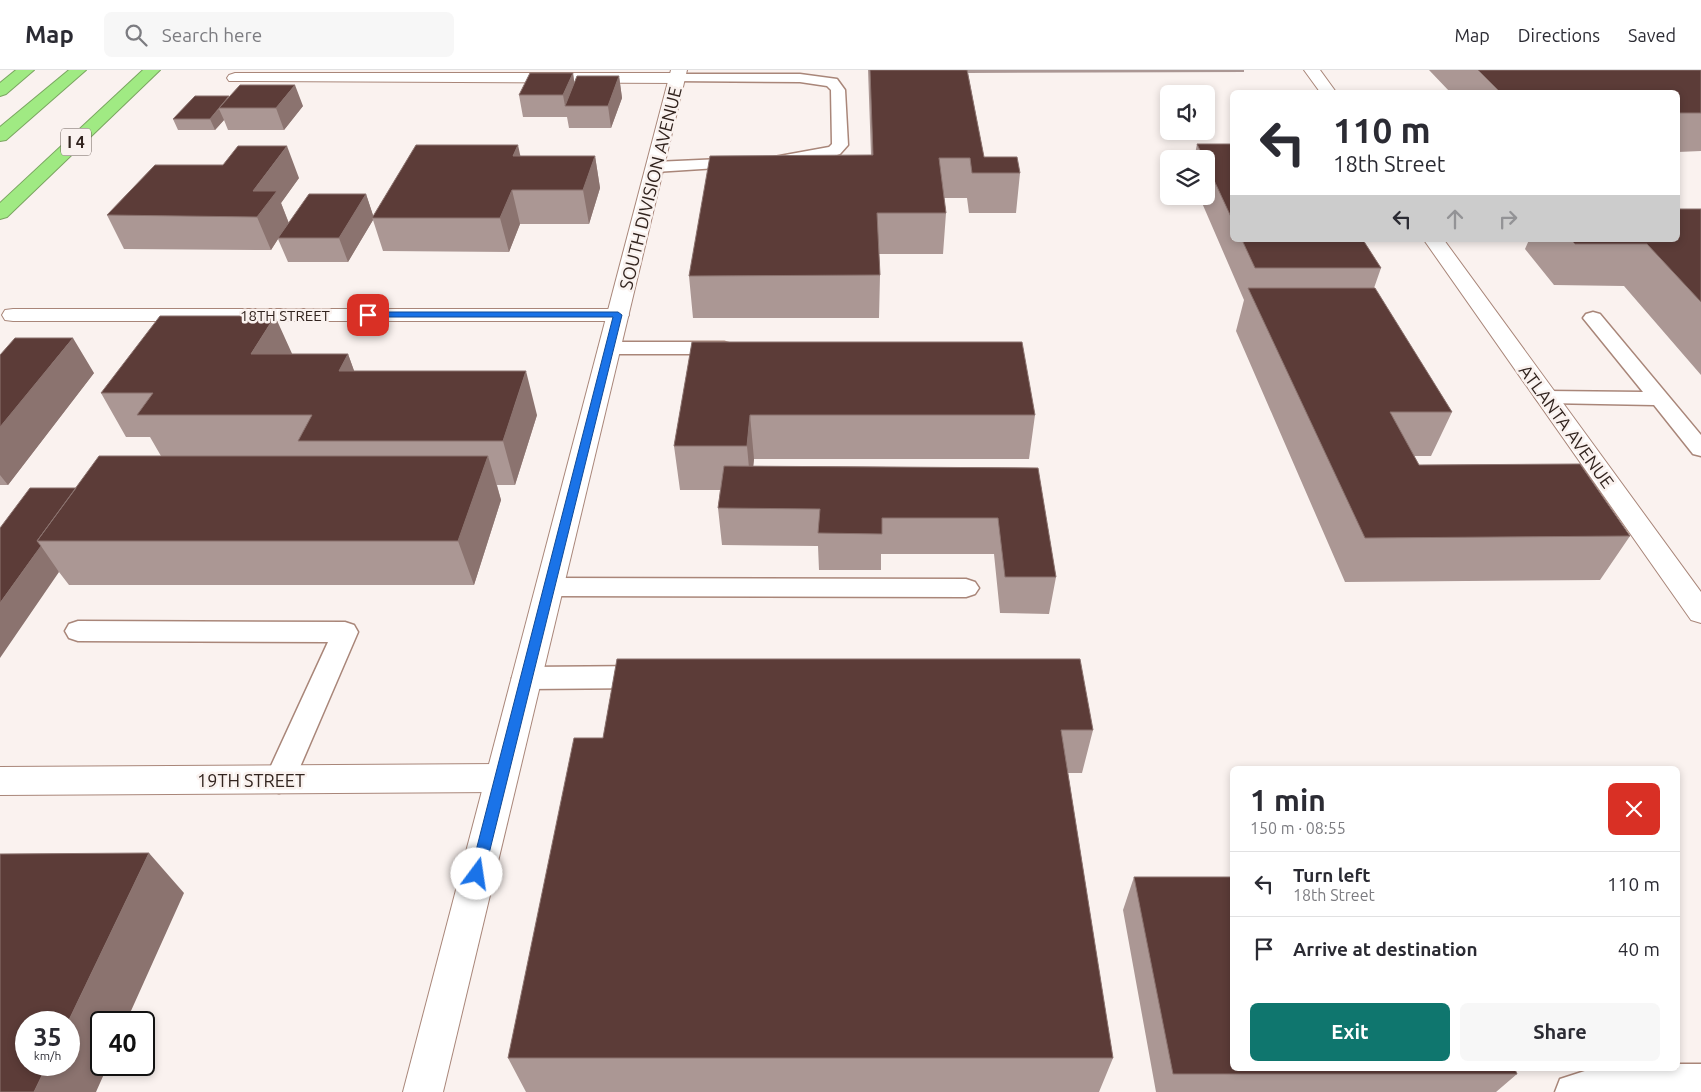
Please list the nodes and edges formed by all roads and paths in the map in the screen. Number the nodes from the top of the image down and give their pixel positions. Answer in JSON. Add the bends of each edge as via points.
{"nodes":[{"id":1,"x":26,"y":70,"type":"edge"},
{"id":2,"x":78,"y":70,"type":"edge"},
{"id":3,"x":152,"y":70,"type":"edge"},
{"id":4,"x":1312,"y":70,"type":"edge"},
{"id":5,"x":679,"y":74,"type":"edge"},
{"id":6,"x":235,"y":78,"type":"dead end"},
{"id":7,"x":1327,"y":90,"type":"edge"},
{"id":8,"x":0,"y":91,"type":"edge"},
{"id":9,"x":0,"y":136,"type":"edge"},
{"id":10,"x":655,"y":167,"type":"junction"},
{"id":11,"x":0,"y":213,"type":"edge"},
{"id":12,"x":1435,"y":242,"type":"edge"},
{"id":13,"x":13,"y":315,"type":"dead end"},
{"id":14,"x":618,"y":315,"type":"junction"},
{"id":15,"x":1593,"y":318,"type":"dead end"},
{"id":16,"x":609,"y":348,"type":"junction"},
{"id":17,"x":745,"y":348,"type":"edge"},
{"id":18,"x":1546,"y":397,"type":"junction"},
{"id":19,"x":1660,"y":399,"type":"junction"},
{"id":20,"x":1701,"y":448,"type":"edge"},
{"id":21,"x":550,"y":586,"type":"junction"},
{"id":22,"x":966,"y":588,"type":"dead end"},
{"id":23,"x":1701,"y":612,"type":"edge"},
{"id":24,"x":78,"y":631,"type":"dead end"},
{"id":25,"x":675,"y":677,"type":"edge"},
{"id":26,"x":526,"y":678,"type":"junction"},
{"id":27,"x":501,"y":778,"type":"junction"},
{"id":28,"x":0,"y":781,"type":"edge"},
{"id":29,"x":280,"y":781,"type":"junction"},
{"id":30,"x":1701,"y":1082,"type":"edge"},
{"id":31,"x":423,"y":1092,"type":"edge"},
{"id":32,"x":1573,"y":1092,"type":"edge"}],
"edges":[{"from":1,"to":8,"type":"highway"},
{"from":2,"to":9,"type":"highway"},
{"from":3,"to":11,"type":"highway","number":"I 4"},
{"from":4,"to":7,"type":"street"},
{"from":5,"to":6,"type":"street"},
{"from":5,"to":10,"type":"street","name":"SOUTH DIVISION AVENUE"},
{"from":5,"to":10,"type":"lane","via":[[832,82],[838,90],[840,145],[834,151],[793,159]]},
{"from":10,"to":14,"type":"street","name":"SOUTH DIVISION AVENUE"},
{"from":12,"to":18,"type":"street","name":"ATLANTA AVENUE"},
{"from":13,"to":14,"type":"street","name":"18TH STREET"},
{"from":14,"to":16,"type":"street","name":"SOUTH DIVISION AVENUE"},
{"from":15,"to":19,"type":"lane"},
{"from":16,"to":17,"type":"lane"},
{"from":16,"to":21,"type":"street","name":"SOUTH DIVISION AVENUE"},
{"from":18,"to":19,"type":"lane"},
{"from":18,"to":23,"type":"street","name":"ATLANTA AVENUE"},
{"from":19,"to":20,"type":"lane"},
{"from":21,"to":22,"type":"lane"},
{"from":21,"to":26,"type":"street","name":"SOUTH DIVISION AVENUE"},
{"from":24,"to":29,"type":"lane","via":[[345,632]]},
{"from":25,"to":26,"type":"lane"},
{"from":26,"to":27,"type":"street","name":"SOUTH DIVISION AVENUE"},
{"from":27,"to":29,"type":"street","name":"19TH STREET"},
{"from":27,"to":31,"type":"street","name":"SOUTH DIVISION AVENUE"},
{"from":28,"to":29,"type":"street","name":"19TH STREET"},
{"from":30,"to":32,"type":"lane","via":[[1606,1082]]}]}
